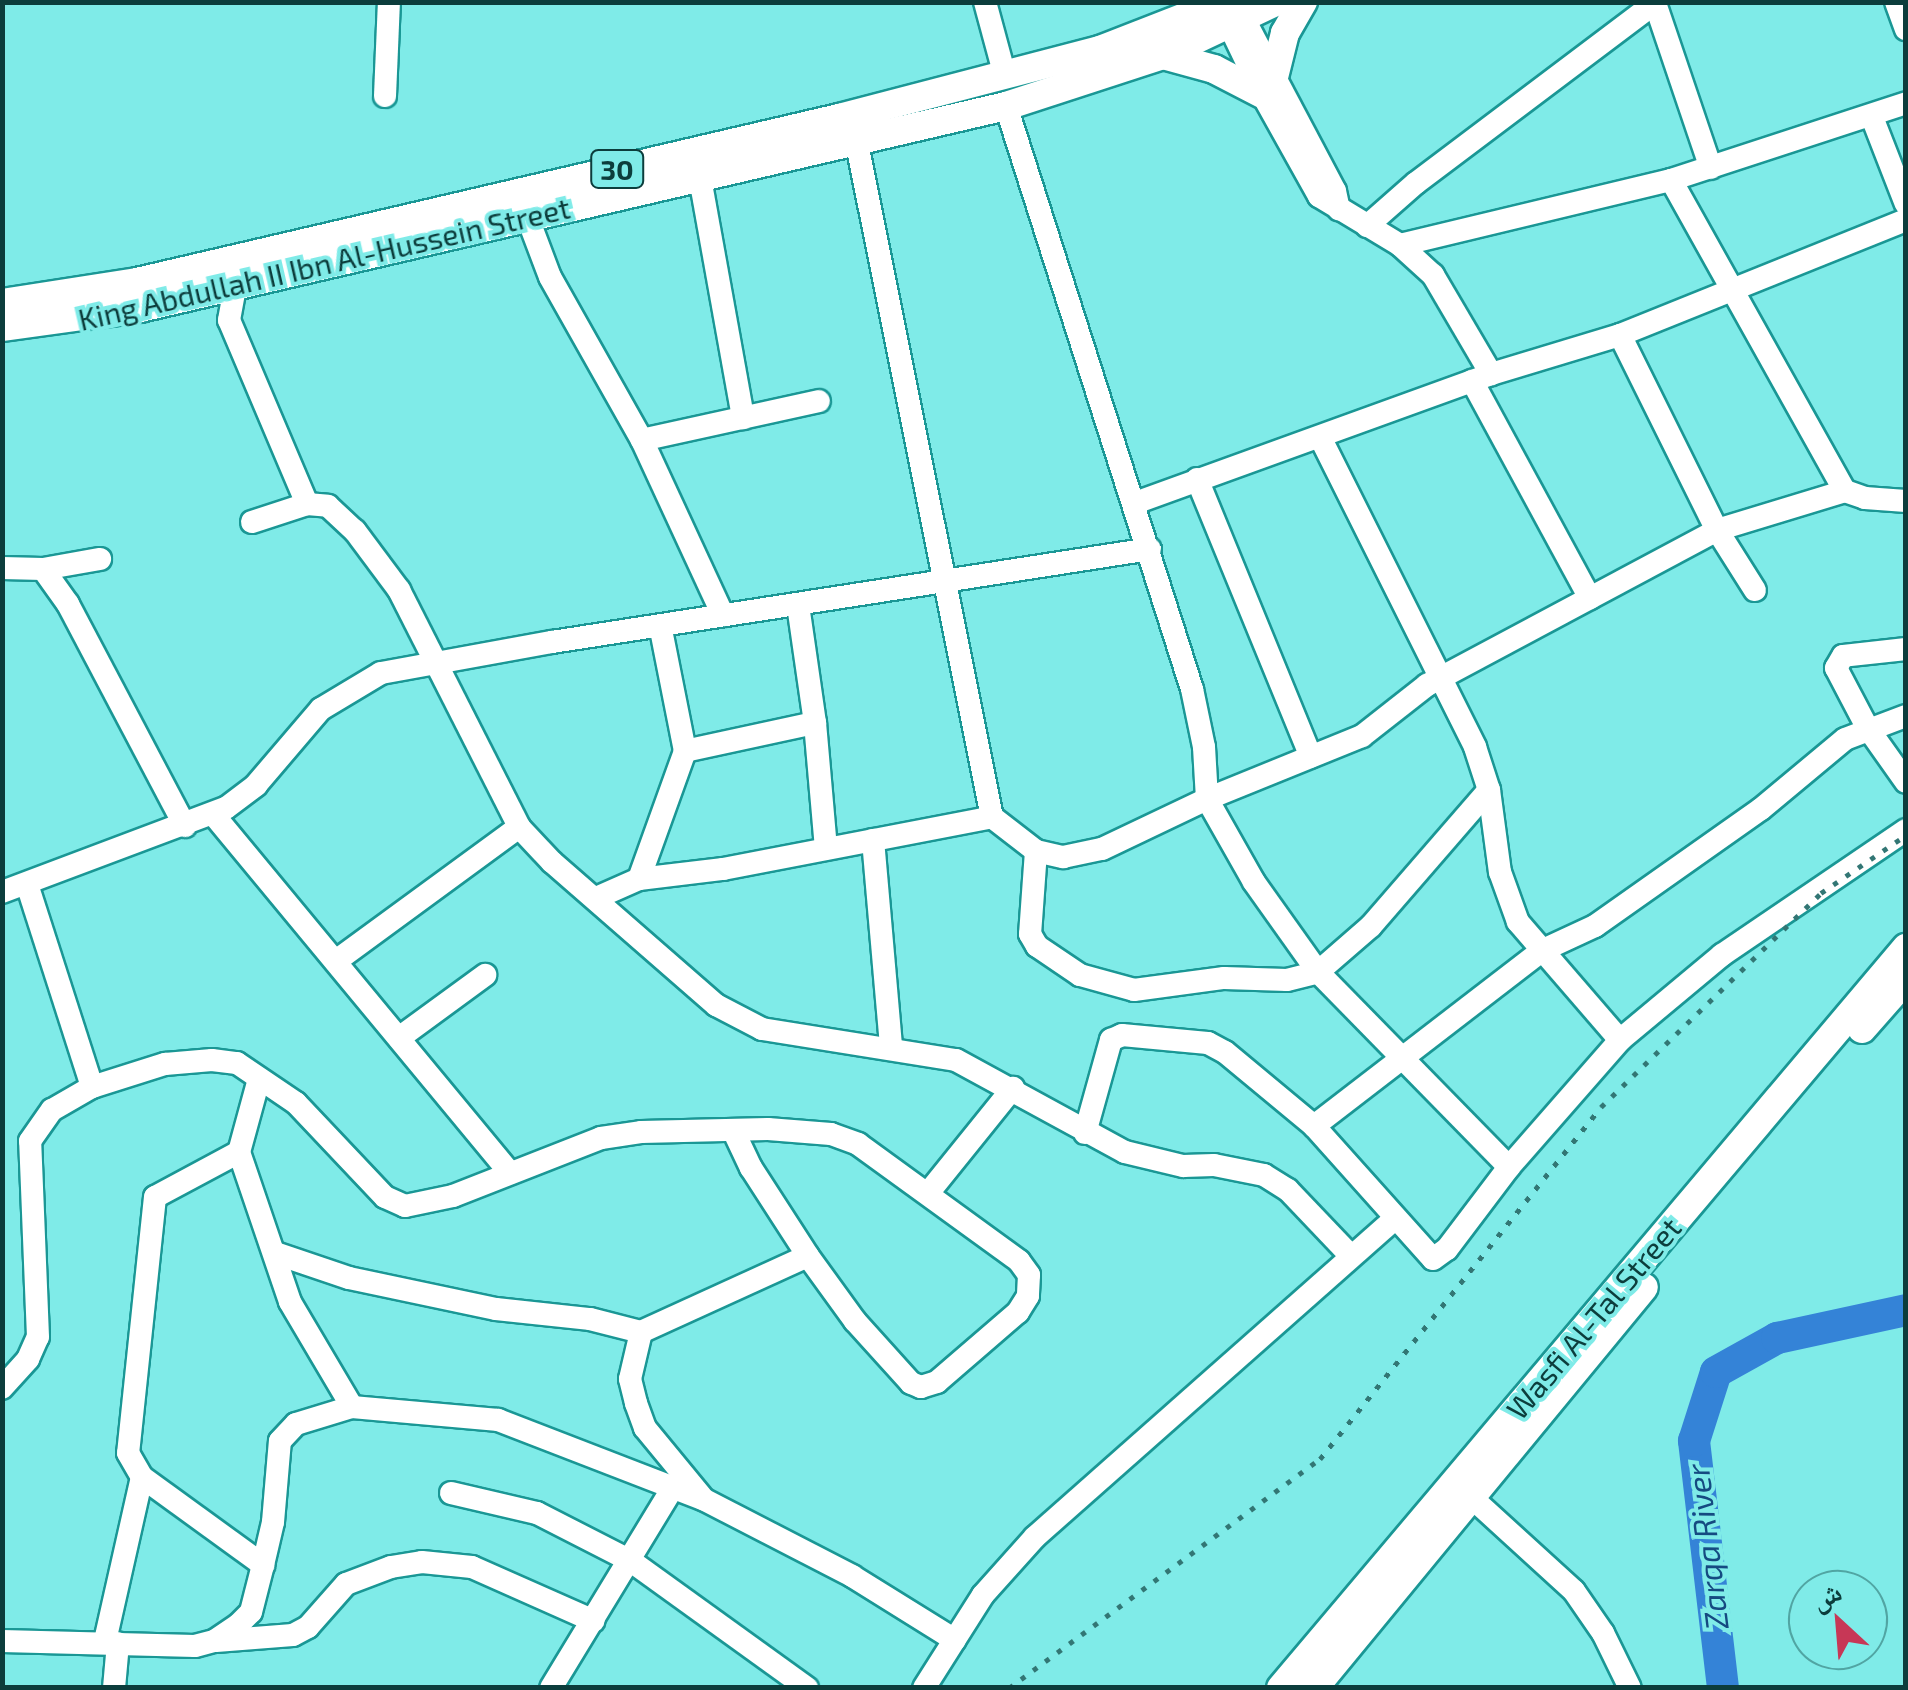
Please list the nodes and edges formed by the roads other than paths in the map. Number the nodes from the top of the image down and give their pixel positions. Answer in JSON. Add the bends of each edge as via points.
{"nodes":[{"id":1,"x":389,"y":2,"type":"edge"},
{"id":2,"x":985,"y":2,"type":"edge"},
{"id":3,"x":1275,"y":2,"type":"edge"},
{"id":4,"x":1302,"y":2,"type":"edge"},
{"id":5,"x":1896,"y":2,"type":"edge"},
{"id":6,"x":1647,"y":5,"type":"edge"},
{"id":7,"x":1232,"y":10,"type":"edge"},
{"id":8,"x":1906,"y":29,"type":"edge"},
{"id":9,"x":1162,"y":55,"type":"junction"},
{"id":10,"x":1005,"y":76,"type":"junction"},
{"id":11,"x":1268,"y":85,"type":"junction"},
{"id":12,"x":385,"y":96,"type":"dead end"},
{"id":13,"x":1906,"y":103,"type":"edge"},
{"id":14,"x":1006,"y":106,"type":"junction"},
{"id":15,"x":1872,"y":117,"type":"junction"},
{"id":16,"x":857,"y":144,"type":"junction"},
{"id":17,"x":1711,"y":168,"type":"junction"},
{"id":18,"x":700,"y":178,"type":"junction"},
{"id":19,"x":1671,"y":180,"type":"junction"},
{"id":20,"x":1906,"y":204,"type":"edge"},
{"id":21,"x":527,"y":216,"type":"junction"},
{"id":22,"x":1906,"y":220,"type":"edge"},
{"id":23,"x":1366,"y":226,"type":"junction"},
{"id":24,"x":1400,"y":246,"type":"junction"},
{"id":25,"x":239,"y":258,"type":"junction"},
{"id":26,"x":237,"y":286,"type":"junction"},
{"id":27,"x":1732,"y":291,"type":"junction"},
{"id":28,"x":2,"y":303,"type":"edge"},
{"id":29,"x":2,"y":328,"type":"edge"},
{"id":30,"x":1620,"y":335,"type":"junction"},
{"id":31,"x":1482,"y":378,"type":"junction"},
{"id":32,"x":819,"y":401,"type":"dead end"},
{"id":33,"x":743,"y":418,"type":"junction"},
{"id":34,"x":1320,"y":436,"type":"junction"},
{"id":35,"x":642,"y":440,"type":"junction"},
{"id":36,"x":1198,"y":479,"type":"junction"},
{"id":37,"x":1845,"y":491,"type":"junction"},
{"id":38,"x":1906,"y":500,"type":"edge"},
{"id":39,"x":1135,"y":503,"type":"junction"},
{"id":40,"x":306,"y":504,"type":"junction"},
{"id":41,"x":252,"y":522,"type":"dead end"},
{"id":42,"x":1716,"y":530,"type":"junction"},
{"id":43,"x":1150,"y":549,"type":"junction"},
{"id":44,"x":100,"y":559,"type":"dead end"},
{"id":45,"x":2,"y":568,"type":"edge"},
{"id":46,"x":43,"y":569,"type":"junction"},
{"id":47,"x":944,"y":583,"type":"junction"},
{"id":48,"x":1755,"y":590,"type":"dead end"},
{"id":49,"x":1590,"y":598,"type":"junction"},
{"id":50,"x":798,"y":604,"type":"junction"},
{"id":51,"x":723,"y":615,"type":"junction"},
{"id":52,"x":660,"y":625,"type":"junction"},
{"id":53,"x":1906,"y":649,"type":"edge"},
{"id":54,"x":435,"y":664,"type":"junction"},
{"id":55,"x":1443,"y":677,"type":"junction"},
{"id":56,"x":1906,"y":716,"type":"edge"},
{"id":57,"x":815,"y":723,"type":"junction"},
{"id":58,"x":1867,"y":727,"type":"junction"},
{"id":59,"x":685,"y":752,"type":"junction"},
{"id":60,"x":1312,"y":757,"type":"junction"},
{"id":61,"x":1906,"y":782,"type":"edge"},
{"id":62,"x":1489,"y":790,"type":"junction"},
{"id":63,"x":1207,"y":799,"type":"junction"},
{"id":64,"x":213,"y":814,"type":"junction"},
{"id":65,"x":992,"y":817,"type":"junction"},
{"id":66,"x":185,"y":826,"type":"junction"},
{"id":67,"x":519,"y":828,"type":"junction"},
{"id":68,"x":1906,"y":830,"type":"edge"},
{"id":69,"x":874,"y":840,"type":"junction"},
{"id":70,"x":826,"y":850,"type":"junction"},
{"id":71,"x":1036,"y":852,"type":"junction"},
{"id":72,"x":639,"y":879,"type":"junction"},
{"id":73,"x":28,"y":884,"type":"junction"},
{"id":74,"x":2,"y":892,"type":"edge"},
{"id":75,"x":596,"y":898,"type":"junction"},
{"id":76,"x":1906,"y":948,"type":"edge"},
{"id":77,"x":1541,"y":951,"type":"junction"},
{"id":78,"x":336,"y":961,"type":"junction"},
{"id":79,"x":1318,"y":972,"type":"junction"},
{"id":80,"x":485,"y":975,"type":"dead end"},
{"id":81,"x":1906,"y":979,"type":"edge"},
{"id":82,"x":399,"y":1038,"type":"junction"},
{"id":83,"x":1620,"y":1040,"type":"junction"},
{"id":84,"x":891,"y":1047,"type":"junction"},
{"id":85,"x":1402,"y":1059,"type":"junction"},
{"id":86,"x":259,"y":1080,"type":"junction"},
{"id":87,"x":92,"y":1086,"type":"junction"},
{"id":88,"x":1013,"y":1088,"type":"junction"},
{"id":89,"x":1314,"y":1126,"type":"junction"},
{"id":90,"x":733,"y":1130,"type":"junction"},
{"id":91,"x":1086,"y":1133,"type":"junction"},
{"id":92,"x":239,"y":1152,"type":"junction"},
{"id":93,"x":1509,"y":1167,"type":"junction"},
{"id":94,"x":510,"y":1173,"type":"junction"},
{"id":95,"x":928,"y":1192,"type":"junction"},
{"id":96,"x":1394,"y":1220,"type":"junction"},
{"id":97,"x":274,"y":1252,"type":"junction"},
{"id":98,"x":1350,"y":1255,"type":"junction"},
{"id":99,"x":808,"y":1256,"type":"junction"},
{"id":100,"x":641,"y":1332,"type":"junction"},
{"id":101,"x":2,"y":1388,"type":"edge"},
{"id":102,"x":352,"y":1407,"type":"junction"},
{"id":103,"x":142,"y":1477,"type":"junction"},
{"id":104,"x":672,"y":1489,"type":"junction"},
{"id":105,"x":451,"y":1494,"type":"dead end"},
{"id":106,"x":1471,"y":1497,"type":"junction"},
{"id":107,"x":703,"y":1499,"type":"junction"},
{"id":108,"x":631,"y":1562,"type":"junction"},
{"id":109,"x":264,"y":1565,"type":"junction"},
{"id":110,"x":594,"y":1621,"type":"junction"},
{"id":111,"x":955,"y":1640,"type":"junction"},
{"id":112,"x":2,"y":1641,"type":"edge"},
{"id":113,"x":214,"y":1641,"type":"junction"},
{"id":114,"x":112,"y":1642,"type":"junction"},
{"id":115,"x":114,"y":1688,"type":"edge"},
{"id":116,"x":551,"y":1688,"type":"edge"},
{"id":117,"x":807,"y":1688,"type":"edge"},
{"id":118,"x":924,"y":1688,"type":"edge"},
{"id":119,"x":1281,"y":1688,"type":"edge"},
{"id":120,"x":1314,"y":1688,"type":"edge"},
{"id":121,"x":1630,"y":1688,"type":"edge"}],
"edges":[{"from":1,"to":12,"type":"street"},
{"from":2,"to":10,"type":"street"},
{"from":3,"to":7,"type":"main road","name":"King Abdullah II Ibn Al-Hussein Street","number":"30"},
{"from":4,"to":11,"type":"main road"},
{"from":5,"to":8,"type":"street"},
{"from":6,"to":17,"type":"street"},
{"from":6,"to":23,"type":"street"},
{"from":7,"to":9,"type":"main road","name":"King Abdullah II Ibn Al-Hussein Street","number":"30"},
{"from":7,"to":10,"type":"main road","name":"King Abdullah II Ibn Al-Hussein Street","number":"30"},
{"from":7,"to":11,"type":"street"},
{"from":9,"to":11,"type":"main road"},
{"from":9,"to":14,"type":"main road","name":"King Abdullah II Ibn Al-Hussein Street","number":"30"},
{"from":10,"to":25,"type":"main road","name":"King Abdullah II Ibn Al-Hussein Street","number":"30"},
{"from":11,"to":23,"type":"street","via":[[1335,191],[1339,210]]},
{"from":13,"to":15,"type":"street"},
{"from":14,"to":16,"type":"main road","name":"King Abdullah II Ibn Al-Hussein Street","number":"30"},
{"from":14,"to":39,"type":"street"},
{"from":15,"to":17,"type":"street"},
{"from":15,"to":20,"type":"street"},
{"from":16,"to":18,"type":"main road","name":"King Abdullah II Ibn Al-Hussein Street","number":"30"},
{"from":16,"to":47,"type":"street"},
{"from":17,"to":19,"type":"street"},
{"from":18,"to":21,"type":"main road","name":"King Abdullah II Ibn Al-Hussein Street","number":"30"},
{"from":18,"to":33,"type":"street"},
{"from":19,"to":24,"type":"street"},
{"from":19,"to":27,"type":"street"},
{"from":21,"to":26,"type":"main road","name":"King Abdullah II Ibn Al-Hussein Street","number":"30"},
{"from":21,"to":35,"type":"street","via":[[550,277]]},
{"from":22,"to":27,"type":"street"},
{"from":23,"to":24,"type":"street"},
{"from":24,"to":31,"type":"street","via":[[1444,289]]},
{"from":25,"to":26,"type":"street"},
{"from":25,"to":28,"type":"main road","name":"King Abdullah II Ibn Al-Hussein Street","number":"30"},
{"from":26,"to":29,"type":"main road","name":"King Abdullah II Ibn Al-Hussein Street","number":"30"},
{"from":26,"to":40,"type":"street","via":[[229,320]]},
{"from":27,"to":30,"type":"street"},
{"from":27,"to":37,"type":"street"},
{"from":30,"to":31,"type":"street"},
{"from":30,"to":42,"type":"street"},
{"from":31,"to":34,"type":"street"},
{"from":31,"to":49,"type":"street"},
{"from":32,"to":33,"type":"street"},
{"from":33,"to":35,"type":"street"},
{"from":34,"to":36,"type":"street"},
{"from":34,"to":55,"type":"street"},
{"from":35,"to":51,"type":"street"},
{"from":36,"to":39,"type":"street"},
{"from":36,"to":60,"type":"street"},
{"from":37,"to":38,"type":"street"},
{"from":37,"to":42,"type":"street"},
{"from":39,"to":43,"type":"street"},
{"from":40,"to":41,"type":"street"},
{"from":40,"to":54,"type":"street","via":[[328,506],[363,540],[399,590]]},
{"from":42,"to":48,"type":"street"},
{"from":42,"to":49,"type":"street"},
{"from":43,"to":47,"type":"street"},
{"from":43,"to":63,"type":"street","via":[[1192,689]]},
{"from":44,"to":46,"type":"street"},
{"from":45,"to":46,"type":"street"},
{"from":46,"to":66,"type":"street"},
{"from":47,"to":50,"type":"street"},
{"from":47,"to":65,"type":"street"},
{"from":49,"to":55,"type":"street"},
{"from":50,"to":51,"type":"street"},
{"from":50,"to":57,"type":"street"},
{"from":51,"to":52,"type":"street"},
{"from":52,"to":54,"type":"street"},
{"from":52,"to":59,"type":"street"},
{"from":53,"to":58,"type":"street","via":[[1843,656],[1836,663]]},
{"from":54,"to":64,"type":"street","via":[[381,673],[342,692],[256,785]]},
{"from":54,"to":67,"type":"street"},
{"from":55,"to":60,"type":"street","via":[[1371,730]]},
{"from":55,"to":62,"type":"street"},
{"from":56,"to":58,"type":"street"},
{"from":57,"to":59,"type":"street"},
{"from":57,"to":70,"type":"street"},
{"from":58,"to":61,"type":"street"},
{"from":58,"to":77,"type":"street","via":[[1595,926]]},
{"from":59,"to":72,"type":"street"},
{"from":60,"to":63,"type":"street"},
{"from":62,"to":77,"type":"street","via":[[1508,902]]},
{"from":62,"to":79,"type":"street","via":[[1371,926]]},
{"from":63,"to":71,"type":"street","via":[[1102,849],[1063,857]]},
{"from":63,"to":79,"type":"street","via":[[1254,882]]},
{"from":64,"to":66,"type":"street"},
{"from":64,"to":78,"type":"street"},
{"from":65,"to":69,"type":"street"},
{"from":65,"to":71,"type":"street"},
{"from":66,"to":73,"type":"street"},
{"from":67,"to":75,"type":"street"},
{"from":67,"to":78,"type":"street"},
{"from":68,"to":83,"type":"street","via":[[1722,955]]},
{"from":69,"to":70,"type":"street"},
{"from":69,"to":84,"type":"street"},
{"from":70,"to":72,"type":"street"},
{"from":71,"to":79,"type":"street","via":[[1028,926],[1033,940],[1097,982],[1154,989]]},
{"from":72,"to":75,"type":"street"},
{"from":73,"to":74,"type":"street"},
{"from":73,"to":87,"type":"street"},
{"from":75,"to":84,"type":"street","via":[[738,1018],[762,1029]]},
{"from":76,"to":119,"type":"main road","name":"Wasfi Al-Tal Street"},
{"from":77,"to":83,"type":"street"},
{"from":77,"to":85,"type":"street"},
{"from":78,"to":82,"type":"street"},
{"from":79,"to":85,"type":"street"},
{"from":80,"to":82,"type":"street"},
{"from":81,"to":106,"type":"main road","name":"Wasfi Al-Tal Street","via":[[1776,1126]]},
{"from":82,"to":94,"type":"street"},
{"from":83,"to":93,"type":"street"},
{"from":84,"to":88,"type":"street","via":[[956,1060]]},
{"from":85,"to":89,"type":"street"},
{"from":85,"to":93,"type":"street"},
{"from":86,"to":87,"type":"street","via":[[237,1063],[212,1060],[165,1064]]},
{"from":86,"to":92,"type":"street"},
{"from":86,"to":94,"type":"street","via":[[296,1103],[385,1197],[405,1206]]},
{"from":87,"to":101,"type":"street","via":[[52,1110],[30,1141],[38,1337]]},
{"from":88,"to":91,"type":"street"},
{"from":88,"to":95,"type":"street"},
{"from":89,"to":91,"type":"street","via":[[1208,1043],[1122,1035],[1109,1045]]},
{"from":89,"to":96,"type":"street"},
{"from":90,"to":94,"type":"street","via":[[601,1138]]},
{"from":90,"to":95,"type":"street","via":[[831,1134],[858,1144]]},
{"from":90,"to":99,"type":"street"},
{"from":91,"to":98,"type":"street","via":[[1149,1159],[1264,1175],[1288,1190]]},
{"from":92,"to":97,"type":"street"},
{"from":92,"to":103,"type":"street","via":[[156,1198],[128,1453]]},
{"from":93,"to":96,"type":"street","via":[[1437,1258],[1427,1257]]},
{"from":95,"to":99,"type":"street","via":[[1019,1262],[1030,1282],[1018,1312],[928,1386],[911,1383]]},
{"from":96,"to":98,"type":"street"},
{"from":97,"to":100,"type":"street","via":[[349,1278]]},
{"from":97,"to":102,"type":"street","via":[[290,1302]]},
{"from":98,"to":111,"type":"street","via":[[1035,1537],[984,1594]]},
{"from":99,"to":100,"type":"street"},
{"from":100,"to":107,"type":"street","via":[[630,1379],[645,1428]]},
{"from":102,"to":104,"type":"street","via":[[498,1420]]},
{"from":102,"to":109,"type":"street","via":[[296,1424],[280,1441]]},
{"from":103,"to":109,"type":"street"},
{"from":103,"to":114,"type":"street"},
{"from":104,"to":107,"type":"street"},
{"from":104,"to":108,"type":"street"},
{"from":105,"to":108,"type":"street","via":[[537,1513]]},
{"from":106,"to":120,"type":"main road","name":"Wasfi Al-Tal Street"},
{"from":106,"to":121,"type":"street","via":[[1574,1591]]},
{"from":107,"to":111,"type":"street","via":[[852,1576]]},
{"from":108,"to":110,"type":"street"},
{"from":108,"to":117,"type":"street"},
{"from":109,"to":113,"type":"street","via":[[250,1612]]},
{"from":110,"to":113,"type":"street","via":[[472,1567],[422,1562],[346,1584],[293,1636]]},
{"from":110,"to":116,"type":"street"},
{"from":111,"to":118,"type":"street"},
{"from":112,"to":114,"type":"street"},
{"from":113,"to":114,"type":"street"},
{"from":114,"to":115,"type":"street"}]}
